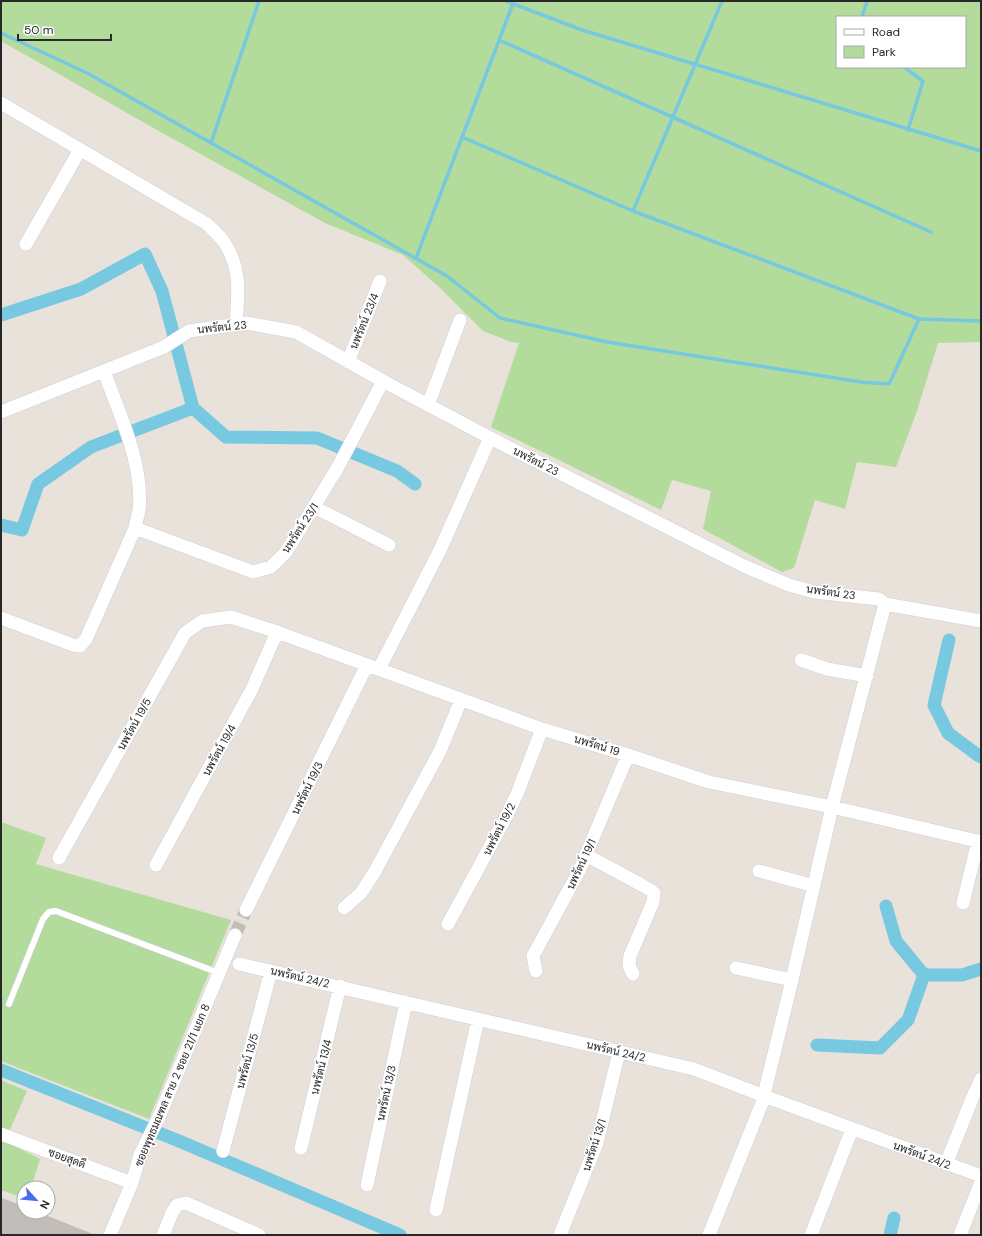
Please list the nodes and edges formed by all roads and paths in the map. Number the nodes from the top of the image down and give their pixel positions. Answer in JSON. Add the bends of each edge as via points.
{"nodes":[{"id":1,"x":1,"y":103,"type":"edge"},
{"id":2,"x":80,"y":150,"type":"junction"},
{"id":3,"x":26,"y":244,"type":"dead end"},
{"id":4,"x":380,"y":281,"type":"dead end"},
{"id":5,"x":460,"y":320,"type":"dead end"},
{"id":6,"x":236,"y":324,"type":"junction"},
{"id":7,"x":348,"y":362,"type":"junction"},
{"id":8,"x":104,"y":371,"type":"junction"},
{"id":9,"x":384,"y":381,"type":"junction"},
{"id":10,"x":428,"y":405,"type":"junction"},
{"id":11,"x":1,"y":412,"type":"edge"},
{"id":12,"x":490,"y":438,"type":"junction"},
{"id":13,"x":314,"y":506,"type":"junction"},
{"id":14,"x":135,"y":528,"type":"junction"},
{"id":15,"x":389,"y":545,"type":"dead end"},
{"id":16,"x":886,"y":604,"type":"junction"},
{"id":17,"x":231,"y":617,"type":"joint"},
{"id":18,"x":1,"y":618,"type":"edge"},
{"id":19,"x":981,"y":621,"type":"edge"},
{"id":20,"x":277,"y":632,"type":"junction"},
{"id":21,"x":801,"y":660,"type":"dead end"},
{"id":22,"x":373,"y":667,"type":"junction"},
{"id":23,"x":867,"y":676,"type":"junction"},
{"id":24,"x":461,"y":700,"type":"junction"},
{"id":25,"x":542,"y":729,"type":"junction"},
{"id":26,"x":628,"y":755,"type":"junction"},
{"id":27,"x":832,"y":807,"type":"junction"},
{"id":28,"x":979,"y":842,"type":"edge"},
{"id":29,"x":586,"y":855,"type":"junction"},
{"id":30,"x":59,"y":858,"type":"dead end"},
{"id":31,"x":156,"y":865,"type":"dead end"},
{"id":32,"x":759,"y":871,"type":"dead end"},
{"id":33,"x":814,"y":886,"type":"junction"},
{"id":34,"x":963,"y":904,"type":"dead end"},
{"id":35,"x":344,"y":908,"type":"dead end"},
{"id":36,"x":246,"y":910,"type":"tunnel mouth"},
{"id":37,"x":448,"y":924,"type":"dead end"},
{"id":38,"x":235,"y":935,"type":"tunnel mouth"},
{"id":39,"x":239,"y":964,"type":"dead end"},
{"id":40,"x":736,"y":968,"type":"dead end"},
{"id":41,"x":271,"y":971,"type":"junction"},
{"id":42,"x":536,"y":971,"type":"dead end"},
{"id":43,"x":219,"y":973,"type":"junction"},
{"id":44,"x":633,"y":974,"type":"dead end"},
{"id":45,"x":792,"y":980,"type":"junction"},
{"id":46,"x":340,"y":986,"type":"junction"},
{"id":47,"x":406,"y":1002,"type":"junction"},
{"id":48,"x":9,"y":1004,"type":"dead end"},
{"id":49,"x":478,"y":1020,"type":"junction"},
{"id":50,"x":620,"y":1052,"type":"junction"},
{"id":51,"x":981,"y":1079,"type":"edge"},
{"id":52,"x":764,"y":1096,"type":"junction"},
{"id":53,"x":852,"y":1129,"type":"junction"},
{"id":54,"x":1,"y":1134,"type":"edge"},
{"id":55,"x":301,"y":1148,"type":"dead end"},
{"id":56,"x":224,"y":1150,"type":"dead end"},
{"id":57,"x":946,"y":1164,"type":"junction"},
{"id":58,"x":981,"y":1176,"type":"edge"},
{"id":59,"x":981,"y":1182,"type":"edge"},
{"id":60,"x":132,"y":1183,"type":"junction"},
{"id":61,"x":367,"y":1185,"type":"dead end"},
{"id":62,"x":436,"y":1210,"type":"dead end"},
{"id":63,"x":110,"y":1235,"type":"edge"},
{"id":64,"x":163,"y":1235,"type":"edge"},
{"id":65,"x":259,"y":1235,"type":"edge"},
{"id":66,"x":560,"y":1235,"type":"edge"},
{"id":67,"x":709,"y":1235,"type":"edge"},
{"id":68,"x":811,"y":1235,"type":"edge"},
{"id":69,"x":960,"y":1235,"type":"edge"}],
"edges":[{"from":1,"to":2,"type":"street"},
{"from":2,"to":3,"type":"street"},
{"from":2,"to":6,"type":"street","via":[[207,224],[224,242],[236,268]]},
{"from":4,"to":7,"type":"street","name":"นพรัตน์ 23/4"},
{"from":5,"to":10,"type":"street"},
{"from":6,"to":7,"type":"street","name":"นพรัตน์ 23","via":[[247,323],[296,332]]},
{"from":6,"to":8,"type":"street","name":"นพรัตน์ 23","via":[[189,331],[164,347]]},
{"from":7,"to":9,"type":"street","name":"นพรัตน์ 23"},
{"from":8,"to":11,"type":"street"},
{"from":8,"to":14,"type":"street","via":[[138,472],[139,510]]},
{"from":9,"to":10,"type":"street","name":"นพรัตน์ 23"},
{"from":9,"to":13,"type":"street","name":"นพรัตน์ 23/1","via":[[355,437]]},
{"from":10,"to":12,"type":"street","name":"นพรัตน์ 23"},
{"from":12,"to":16,"type":"street","name":"นพรัตน์ 23","via":[[746,567],[789,585],[814,592],[879,599]]},
{"from":12,"to":22,"type":"street","name":"นพรัตน์ 19/3","via":[[440,550]]},
{"from":13,"to":14,"type":"street","name":"นพรัตน์ 23/1","via":[[286,552],[271,567],[253,572]]},
{"from":13,"to":15,"type":"street"},
{"from":14,"to":18,"type":"street","via":[[86,639],[80,646]]},
{"from":16,"to":19,"type":"street","name":"นพรัตน์ 23"},
{"from":16,"to":23,"type":"street"},
{"from":17,"to":20,"type":"street","name":"นพรัตน์ 19"},
{"from":17,"to":30,"type":"street","name":"นพรัตน์ 19/5","via":[[202,621],[185,634]]},
{"from":20,"to":22,"type":"street","name":"นพรัตน์ 19"},
{"from":20,"to":31,"type":"street","name":"นพรัตน์ 19/4","via":[[252,689]]},
{"from":21,"to":23,"type":"street","via":[[827,669]]},
{"from":22,"to":24,"type":"street","name":"นพรัตน์ 19"},
{"from":22,"to":36,"type":"street","name":"นพรัตน์ 19/3"},
{"from":23,"to":27,"type":"street"},
{"from":24,"to":25,"type":"street","name":"นพรัตน์ 19"},
{"from":24,"to":35,"type":"street","via":[[440,751],[374,873],[361,893]]},
{"from":25,"to":26,"type":"street","name":"นพรัตน์ 19"},
{"from":25,"to":37,"type":"street","name":"นพรัตน์ 19/2","via":[[505,819]]},
{"from":26,"to":27,"type":"street","name":"นพรัตน์ 19","via":[[710,782]]},
{"from":26,"to":29,"type":"street","name":"นพรัตน์ 19/1"},
{"from":27,"to":28,"type":"street","name":"นพรัตน์ 19"},
{"from":27,"to":33,"type":"street"},
{"from":28,"to":34,"type":"street"},
{"from":29,"to":42,"type":"street","name":"นพรัตน์ 19/1","via":[[533,956]]},
{"from":29,"to":44,"type":"street","via":[[654,893],[653,902],[630,956],[629,966]]},
{"from":32,"to":33,"type":"street"},
{"from":33,"to":45,"type":"street"},
{"from":38,"to":43,"type":"street","name":"ซอยพุทธมณฑล สาย 2 ซอย 21/1 แยก 8"},
{"from":39,"to":41,"type":"street","name":"นพรัตน์ 24/2"},
{"from":40,"to":45,"type":"street"},
{"from":41,"to":46,"type":"street","name":"นพรัตน์ 24/2"},
{"from":41,"to":56,"type":"street","name":"นพรัตน์ 13/5"},
{"from":43,"to":48,"type":"lane","via":[[56,911],[49,912],[43,919]]},
{"from":43,"to":60,"type":"street","name":"ซอยพุทธมณฑล สาย 2 ซอย 21/1 แยก 8","via":[[159,1117],[140,1155]]},
{"from":45,"to":52,"type":"street"},
{"from":46,"to":47,"type":"street","name":"นพรัตน์ 24/2"},
{"from":46,"to":55,"type":"street","name":"นพรัตน์ 13/4"},
{"from":47,"to":49,"type":"street","name":"นพรัตน์ 24/2"},
{"from":47,"to":61,"type":"street","name":"นพรัตน์ 13/3"},
{"from":49,"to":50,"type":"street","name":"นพรัตน์ 24/2"},
{"from":49,"to":62,"type":"street"},
{"from":50,"to":52,"type":"street","name":"นพรัตน์ 24/2","via":[[694,1069]]},
{"from":50,"to":66,"type":"street","name":"นพรัตน์ 13/1","via":[[597,1143]]},
{"from":51,"to":57,"type":"street"},
{"from":52,"to":53,"type":"street","name":"นพรัตน์ 24/2"},
{"from":52,"to":67,"type":"street"},
{"from":53,"to":57,"type":"street","name":"นพรัตน์ 24/2"},
{"from":53,"to":68,"type":"street"},
{"from":54,"to":60,"type":"street","name":"ซอยสุดดี"},
{"from":57,"to":58,"type":"street","name":"นพรัตน์ 24/2"},
{"from":59,"to":69,"type":"street"},
{"from":60,"to":63,"type":"street","name":"ซอยพุทธมณฑล สาย 2 ซอย 21/1 แยก 8"},
{"from":64,"to":65,"type":"street","via":[[177,1205],[186,1203]]}]}
